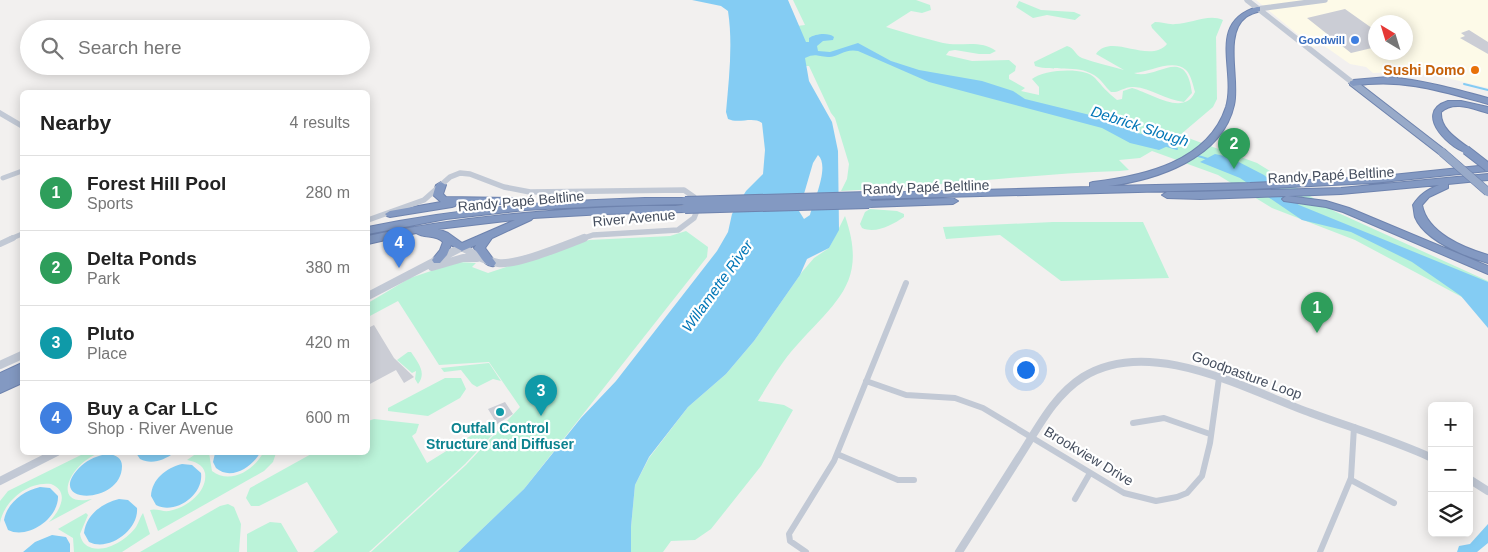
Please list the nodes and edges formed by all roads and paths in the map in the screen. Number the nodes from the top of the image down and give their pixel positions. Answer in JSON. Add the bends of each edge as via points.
{"nodes":[{"id":1,"x":1246,"y":0,"type":"edge"},
{"id":2,"x":1325,"y":0,"type":"edge"},
{"id":3,"x":1257,"y":9,"type":"junction"},
{"id":4,"x":1353,"y":83,"type":"junction"},
{"id":5,"x":1488,"y":101,"type":"edge"},
{"id":6,"x":1488,"y":110,"type":"edge"},
{"id":7,"x":0,"y":113,"type":"edge"},
{"id":8,"x":8,"y":116,"type":"junction"},
{"id":9,"x":0,"y":120,"type":"edge"},
{"id":10,"x":20,"y":125,"type":"edge"},
{"id":11,"x":1442,"y":152,"type":"junction"},
{"id":12,"x":1488,"y":166,"type":"edge"},
{"id":13,"x":20,"y":172,"type":"edge"},
{"id":14,"x":1488,"y":177,"type":"edge"},
{"id":15,"x":3,"y":178,"type":"dead end"},
{"id":16,"x":1463,"y":180,"type":"junction"},
{"id":17,"x":440,"y":185,"type":"junction"},
{"id":18,"x":1488,"y":187,"type":"edge"},
{"id":19,"x":1488,"y":192,"type":"edge"},
{"id":20,"x":1256,"y":193,"type":"junction"},
{"id":21,"x":927,"y":195,"type":"junction"},
{"id":22,"x":868,"y":200,"type":"junction"},
{"id":23,"x":468,"y":201,"type":"junction"},
{"id":24,"x":576,"y":202,"type":"junction"},
{"id":25,"x":685,"y":205,"type":"junction"},
{"id":26,"x":649,"y":210,"type":"junction"},
{"id":27,"x":390,"y":214,"type":"junction"},
{"id":28,"x":370,"y":219,"type":"edge"},
{"id":29,"x":370,"y":231,"type":"edge"},
{"id":30,"x":494,"y":232,"type":"junction"},
{"id":31,"x":20,"y":235,"type":"edge"},
{"id":32,"x":382,"y":236,"type":"junction"},
{"id":33,"x":445,"y":236,"type":"junction"},
{"id":34,"x":370,"y":239,"type":"edge"},
{"id":35,"x":0,"y":244,"type":"edge"},
{"id":36,"x":462,"y":248,"type":"junction"},
{"id":37,"x":480,"y":259,"type":"junction"},
{"id":38,"x":1488,"y":259,"type":"edge"},
{"id":39,"x":437,"y":260,"type":"junction"},
{"id":40,"x":491,"y":263,"type":"junction"},
{"id":41,"x":1488,"y":270,"type":"edge"},
{"id":42,"x":414,"y":272,"type":"junction"},
{"id":43,"x":906,"y":283,"type":"dead end"},
{"id":44,"x":370,"y":295,"type":"edge"},
{"id":45,"x":20,"y":356,"type":"edge"},
{"id":46,"x":0,"y":365,"type":"edge"},
{"id":47,"x":20,"y":369,"type":"edge"},
{"id":48,"x":0,"y":378,"type":"edge"},
{"id":49,"x":1219,"y":378,"type":"junction"},
{"id":50,"x":20,"y":379,"type":"edge"},
{"id":51,"x":866,"y":381,"type":"junction"},
{"id":52,"x":0,"y":388,"type":"edge"},
{"id":53,"x":1133,"y":423,"type":"dead end"},
{"id":54,"x":1354,"y":427,"type":"junction"},
{"id":55,"x":1210,"y":434,"type":"junction"},
{"id":56,"x":1031,"y":436,"type":"junction"},
{"id":57,"x":837,"y":454,"type":"junction"},
{"id":58,"x":51,"y":455,"type":"edge"},
{"id":59,"x":1428,"y":456,"type":"edge"},
{"id":60,"x":1090,"y":473,"type":"junction"},
{"id":61,"x":914,"y":480,"type":"dead end"},
{"id":62,"x":1350,"y":480,"type":"junction"},
{"id":63,"x":0,"y":481,"type":"edge"},
{"id":64,"x":1473,"y":482,"type":"edge"},
{"id":65,"x":1488,"y":491,"type":"edge"},
{"id":66,"x":1075,"y":499,"type":"dead end"},
{"id":67,"x":1394,"y":503,"type":"dead end"},
{"id":68,"x":806,"y":552,"type":"edge"},
{"id":69,"x":959,"y":552,"type":"edge"},
{"id":70,"x":1320,"y":552,"type":"edge"}],
"edges":[{"from":1,"to":3,"type":"street"},
{"from":2,"to":3,"type":"street"},
{"from":3,"to":4,"type":"street"},
{"from":3,"to":21,"type":"highway","via":[[1244,14],[1230,34],[1231,105],[1222,125],[1205,145],[1174,165],[1146,176],[1098,184]]},
{"from":4,"to":5,"type":"highway","via":[[1380,78],[1398,79]]},
{"from":4,"to":11,"type":"highway"},
{"from":6,"to":12,"type":"highway","bridge":true,"via":[[1452,103],[1443,106],[1436,118],[1441,127]]},
{"from":7,"to":8,"type":"street"},
{"from":8,"to":9,"type":"street"},
{"from":8,"to":10,"type":"street"},
{"from":11,"to":18,"type":"highway","bridge":true},
{"from":11,"to":19,"type":"highway","bridge":true},
{"from":12,"to":20,"type":"highway","name":"Randy Papé Beltline","via":[[1445,173],[1287,184]]},
{"from":13,"to":15,"type":"street"},
{"from":14,"to":16,"type":"highway","name":"Randy Papé Beltline"},
{"from":16,"to":20,"type":"highway","name":"Randy Papé Beltline","via":[[1297,193]]},
{"from":16,"to":38,"type":"highway","via":[[1427,194],[1419,203],[1419,214],[1430,230],[1446,243]]},
{"from":17,"to":23,"type":"highway","via":[[438,195],[442,199]]},
{"from":17,"to":27,"type":"street","via":[[420,202]]},
{"from":17,"to":40,"type":"street","name":"River Avenue","via":[[463,173],[530,192],[676,189],[687,191],[694,197],[694,218],[678,230],[592,235],[513,262]]},
{"from":20,"to":21,"type":"highway","name":"Randy Papé Beltline"},
{"from":20,"to":22,"type":"highway","name":"Randy Papé Beltline"},
{"from":20,"to":41,"type":"highway","via":[[1312,201],[1353,213]]},
{"from":21,"to":22,"type":"highway","name":"Randy Papé Beltline"},
{"from":22,"to":25,"type":"highway","name":"Randy Papé Beltline","bridge":true},
{"from":23,"to":24,"type":"highway"},
{"from":23,"to":27,"type":"highway"},
{"from":24,"to":25,"type":"highway","name":"Randy Papé Beltline"},
{"from":24,"to":29,"type":"highway","name":"Randy Papé Beltline","via":[[427,218]]},
{"from":25,"to":26,"type":"highway","name":"Randy Papé Beltline"},
{"from":26,"to":30,"type":"highway","via":[[528,218]]},
{"from":26,"to":32,"type":"highway","name":"Randy Papé Beltline","via":[[508,215],[432,225]]},
{"from":27,"to":28,"type":"street"},
{"from":30,"to":36,"type":"highway"},
{"from":30,"to":40,"type":"highway","via":[[479,248]]},
{"from":31,"to":35,"type":"street"},
{"from":32,"to":33,"type":"highway","via":[[424,232]]},
{"from":32,"to":34,"type":"highway","name":"Randy Papé Beltline"},
{"from":33,"to":36,"type":"highway"},
{"from":33,"to":39,"type":"highway","via":[[448,242]]},
{"from":36,"to":37,"type":"street","name":"River Avenue"},
{"from":36,"to":39,"type":"street"},
{"from":37,"to":40,"type":"street","name":"River Avenue"},
{"from":37,"to":42,"type":"street","via":[[463,258]]},
{"from":39,"to":42,"type":"street"},
{"from":42,"to":44,"type":"street"},
{"from":43,"to":51,"type":"street"},
{"from":45,"to":46,"type":"street"},
{"from":47,"to":48,"type":"highway"},
{"from":49,"to":54,"type":"street","name":"Goodpasture Loop"},
{"from":49,"to":55,"type":"street","name":"Brookview Drive"},
{"from":49,"to":56,"type":"street","name":"Goodpasture Loop","via":[[1166,364],[1128,363],[1105,368],[1067,387]]},
{"from":50,"to":52,"type":"highway"},
{"from":51,"to":56,"type":"street","name":"Brookview Drive","via":[[906,395],[965,400],[989,410]]},
{"from":51,"to":57,"type":"street"},
{"from":53,"to":55,"type":"street","via":[[1164,418]]},
{"from":54,"to":59,"type":"street","name":"Goodpasture Loop"},
{"from":54,"to":62,"type":"street"},
{"from":55,"to":60,"type":"street","name":"Brookview Drive","via":[[1200,480],[1177,498],[1154,501],[1134,498]]},
{"from":56,"to":60,"type":"street","name":"Brookview Drive"},
{"from":56,"to":69,"type":"street","name":"Goodpasture Loop"},
{"from":57,"to":61,"type":"street","via":[[898,480]]},
{"from":57,"to":68,"type":"street","via":[[789,534],[790,541]]},
{"from":58,"to":63,"type":"street"},
{"from":60,"to":66,"type":"street"},
{"from":62,"to":67,"type":"street"},
{"from":62,"to":70,"type":"street"},
{"from":64,"to":65,"type":"street"}]}
